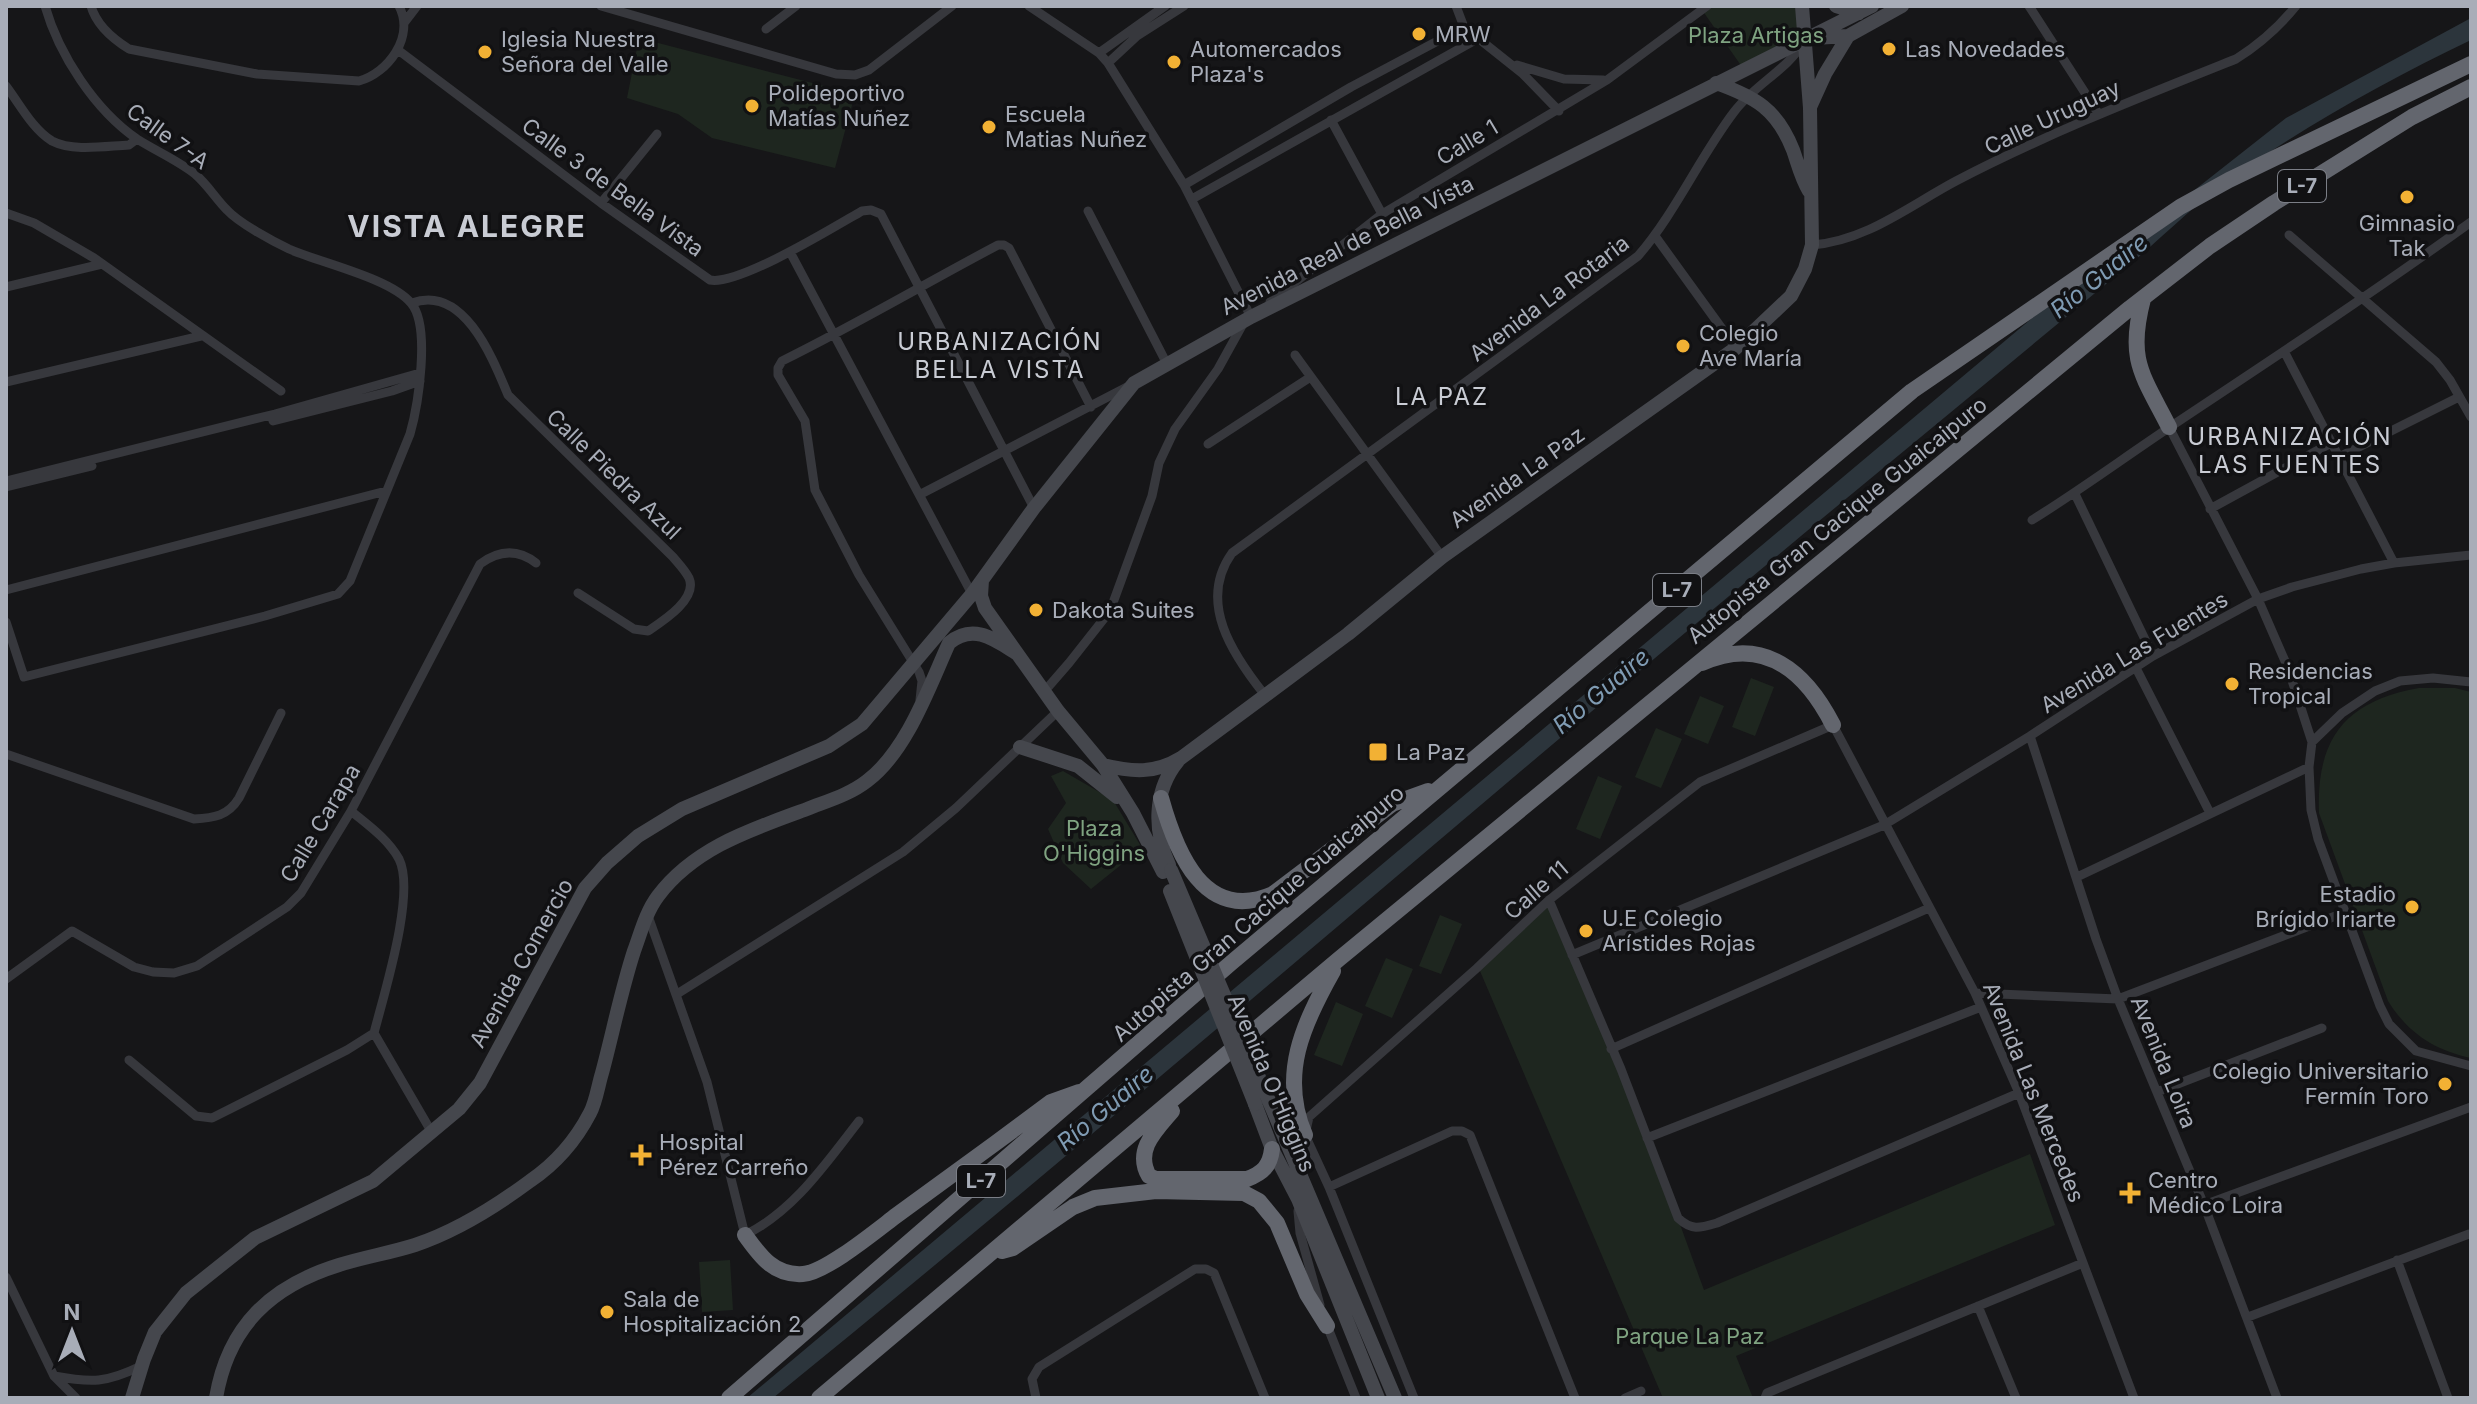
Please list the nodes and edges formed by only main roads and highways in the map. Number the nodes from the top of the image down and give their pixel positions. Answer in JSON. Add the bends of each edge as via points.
{"nodes":[{"id":1,"x":1802,"y":6,"type":"edge"},
{"id":2,"x":1812,"y":6,"type":"edge"},
{"id":3,"x":1836,"y":6,"type":"edge"},
{"id":4,"x":1902,"y":6,"type":"edge"},
{"id":5,"x":1866,"y":10,"type":"edge"},
{"id":6,"x":1848,"y":36,"type":"junction"},
{"id":7,"x":1805,"y":39,"type":"junction"},
{"id":8,"x":2471,"y":64,"type":"edge"},
{"id":9,"x":1716,"y":83,"type":"junction"},
{"id":10,"x":2471,"y":87,"type":"edge"},
{"id":11,"x":1810,"y":108,"type":"junction"},
{"id":12,"x":1810,"y":193,"type":"junction"},
{"id":13,"x":2143,"y":299,"type":"junction"},
{"id":14,"x":2169,"y":427,"type":"road end"},
{"id":15,"x":982,"y":580,"type":"junction"},
{"id":16,"x":1016,"y":653,"type":"junction"},
{"id":17,"x":1690,"y":669,"type":"junction"},
{"id":18,"x":1833,"y":725,"type":"road end"},
{"id":19,"x":1020,"y":747,"type":"road end"},
{"id":20,"x":1181,"y":758,"type":"junction"},
{"id":21,"x":1103,"y":765,"type":"junction"},
{"id":22,"x":1441,"y":786,"type":"junction"},
{"id":23,"x":1161,"y":798,"type":"junction"},
{"id":24,"x":1133,"y":813,"type":"junction"},
{"id":25,"x":1167,"y":871,"type":"junction"},
{"id":26,"x":1339,"y":959,"type":"junction"},
{"id":27,"x":1197,"y":1080,"type":"junction"},
{"id":28,"x":1088,"y":1088,"type":"junction"},
{"id":29,"x":1262,"y":1102,"type":"junction"},
{"id":30,"x":1305,"y":1135,"type":"road end"},
{"id":31,"x":1272,"y":1149,"type":"junction"},
{"id":32,"x":745,"y":1235,"type":"road end"},
{"id":33,"x":982,"y":1259,"type":"junction"},
{"id":34,"x":1327,"y":1326,"type":"road end"},
{"id":35,"x":132,"y":1398,"type":"edge"},
{"id":36,"x":216,"y":1398,"type":"edge"},
{"id":37,"x":729,"y":1398,"type":"edge"},
{"id":38,"x":819,"y":1398,"type":"edge"},
{"id":39,"x":1378,"y":1398,"type":"edge"},
{"id":40,"x":1395,"y":1398,"type":"edge"}],
"edges":[{"from":1,"to":7,"type":"main road","name":"Avenida La Paz"},
{"from":2,"to":7,"type":"main road"},
{"from":3,"to":5,"type":"main road"},
{"from":4,"to":6,"type":"main road"},
{"from":5,"to":7,"type":"main road","name":"Avenida Real de Bella Vista"},
{"from":6,"to":7,"type":"main road"},
{"from":6,"to":11,"type":"main road"},
{"from":7,"to":9,"type":"main road","name":"Avenida Real de Bella Vista"},
{"from":7,"to":11,"type":"main road","name":"Avenida La Paz"},
{"from":8,"to":22,"type":"highway","name":"Autopista Gran Cacique Guaicaipuro","number":"L-7","via":[[2229,180],[2168,215],[1912,391]]},
{"from":9,"to":12,"type":"main road","name":"Avenida La Paz","via":[[1748,94],[1769,110]]},
{"from":9,"to":15,"type":"main road","name":"Avenida Real de Bella Vista","via":[[1247,319],[1134,383]]},
{"from":10,"to":13,"type":"highway","name":"Autopista Gran Cacique Guaicaipuro","number":"L-7","via":[[2412,117],[2274,203]]},
{"from":11,"to":12,"type":"main road","name":"Avenida La Paz"},
{"from":12,"to":20,"type":"main road","name":"Avenida La Paz","via":[[1812,245],[1805,269],[1791,296],[1736,348],[1442,557]]},
{"from":13,"to":14,"type":"highway","via":[[2135,329],[2136,359]]},
{"from":13,"to":17,"type":"highway","name":"Autopista Gran Cacique Guaicaipuro","number":"L-7"},
{"from":15,"to":16,"type":"main road","name":"Avenida O'Higgins","via":[[982,602]]},
{"from":15,"to":35,"type":"main road","name":"Avenida Comercio","via":[[862,724],[829,746],[682,809],[607,863],[579,898],[480,1083],[459,1109],[373,1181],[255,1238],[186,1293],[155,1332]]},
{"from":16,"to":21,"type":"main road","name":"Avenida O'Higgins"},
{"from":16,"to":36,"type":"main road","name":"Avenida O'Higgins","via":[[980,633],[957,636],[907,732],[868,781],[711,849],[681,870],[647,913],[591,1111],[567,1147],[529,1182],[444,1233],[335,1266],[278,1291],[251,1316],[232,1346]]},
{"from":17,"to":18,"type":"highway","via":[[1714,658],[1741,655],[1776,660],[1800,676]]},
{"from":17,"to":26,"type":"highway","name":"Autopista Gran Cacique Guaicaipuro","number":"L-7"},
{"from":19,"to":24,"type":"main road","via":[[1078,766]]},
{"from":20,"to":21,"type":"main road","name":"Avenida La Paz","via":[[1150,771]]},
{"from":20,"to":23,"type":"main road","name":"Avenida La Paz"},
{"from":21,"to":24,"type":"main road","name":"Avenida O'Higgins"},
{"from":22,"to":23,"type":"highway","via":[[1392,804],[1273,894],[1243,902],[1219,898],[1187,864]]},
{"from":22,"to":28,"type":"highway","name":"Autopista Gran Cacique Guaicaipuro","number":"L-7"},
{"from":23,"to":25,"type":"main road","name":"Avenida La Paz","via":[[1158,832]]},
{"from":24,"to":25,"type":"main road","name":"Avenida O'Higgins"},
{"from":25,"to":29,"type":"main road","name":"Avenida O'Higgins","bridge":true},
{"from":26,"to":27,"type":"highway","name":"Autopista Gran Cacique Guaicaipuro","number":"L-7"},
{"from":26,"to":30,"type":"highway","via":[[1298,1046],[1295,1107]]},
{"from":27,"to":31,"type":"highway","via":[[1147,1141],[1142,1157],[1149,1176],[1247,1179],[1267,1168]]},
{"from":27,"to":33,"type":"highway","name":"Autopista Gran Cacique Guaicaipuro","number":"L-7"},
{"from":28,"to":32,"type":"highway","via":[[1051,1102],[815,1272],[777,1270]]},
{"from":28,"to":37,"type":"highway","name":"Autopista Gran Cacique Guaicaipuro","number":"L-7"},
{"from":29,"to":31,"type":"main road","name":"Avenida O'Higgins"},
{"from":29,"to":40,"type":"main road","name":"Avenida O'Higgins"},
{"from":31,"to":39,"type":"main road","name":"Avenida O'Higgins","via":[[1298,1199]]},
{"from":33,"to":34,"type":"highway","via":[[1013,1248],[1095,1198],[1156,1191],[1244,1193],[1259,1201],[1277,1223],[1307,1294]]},
{"from":33,"to":38,"type":"highway","name":"Autopista Gran Cacique Guaicaipuro","number":"L-7"}]}
